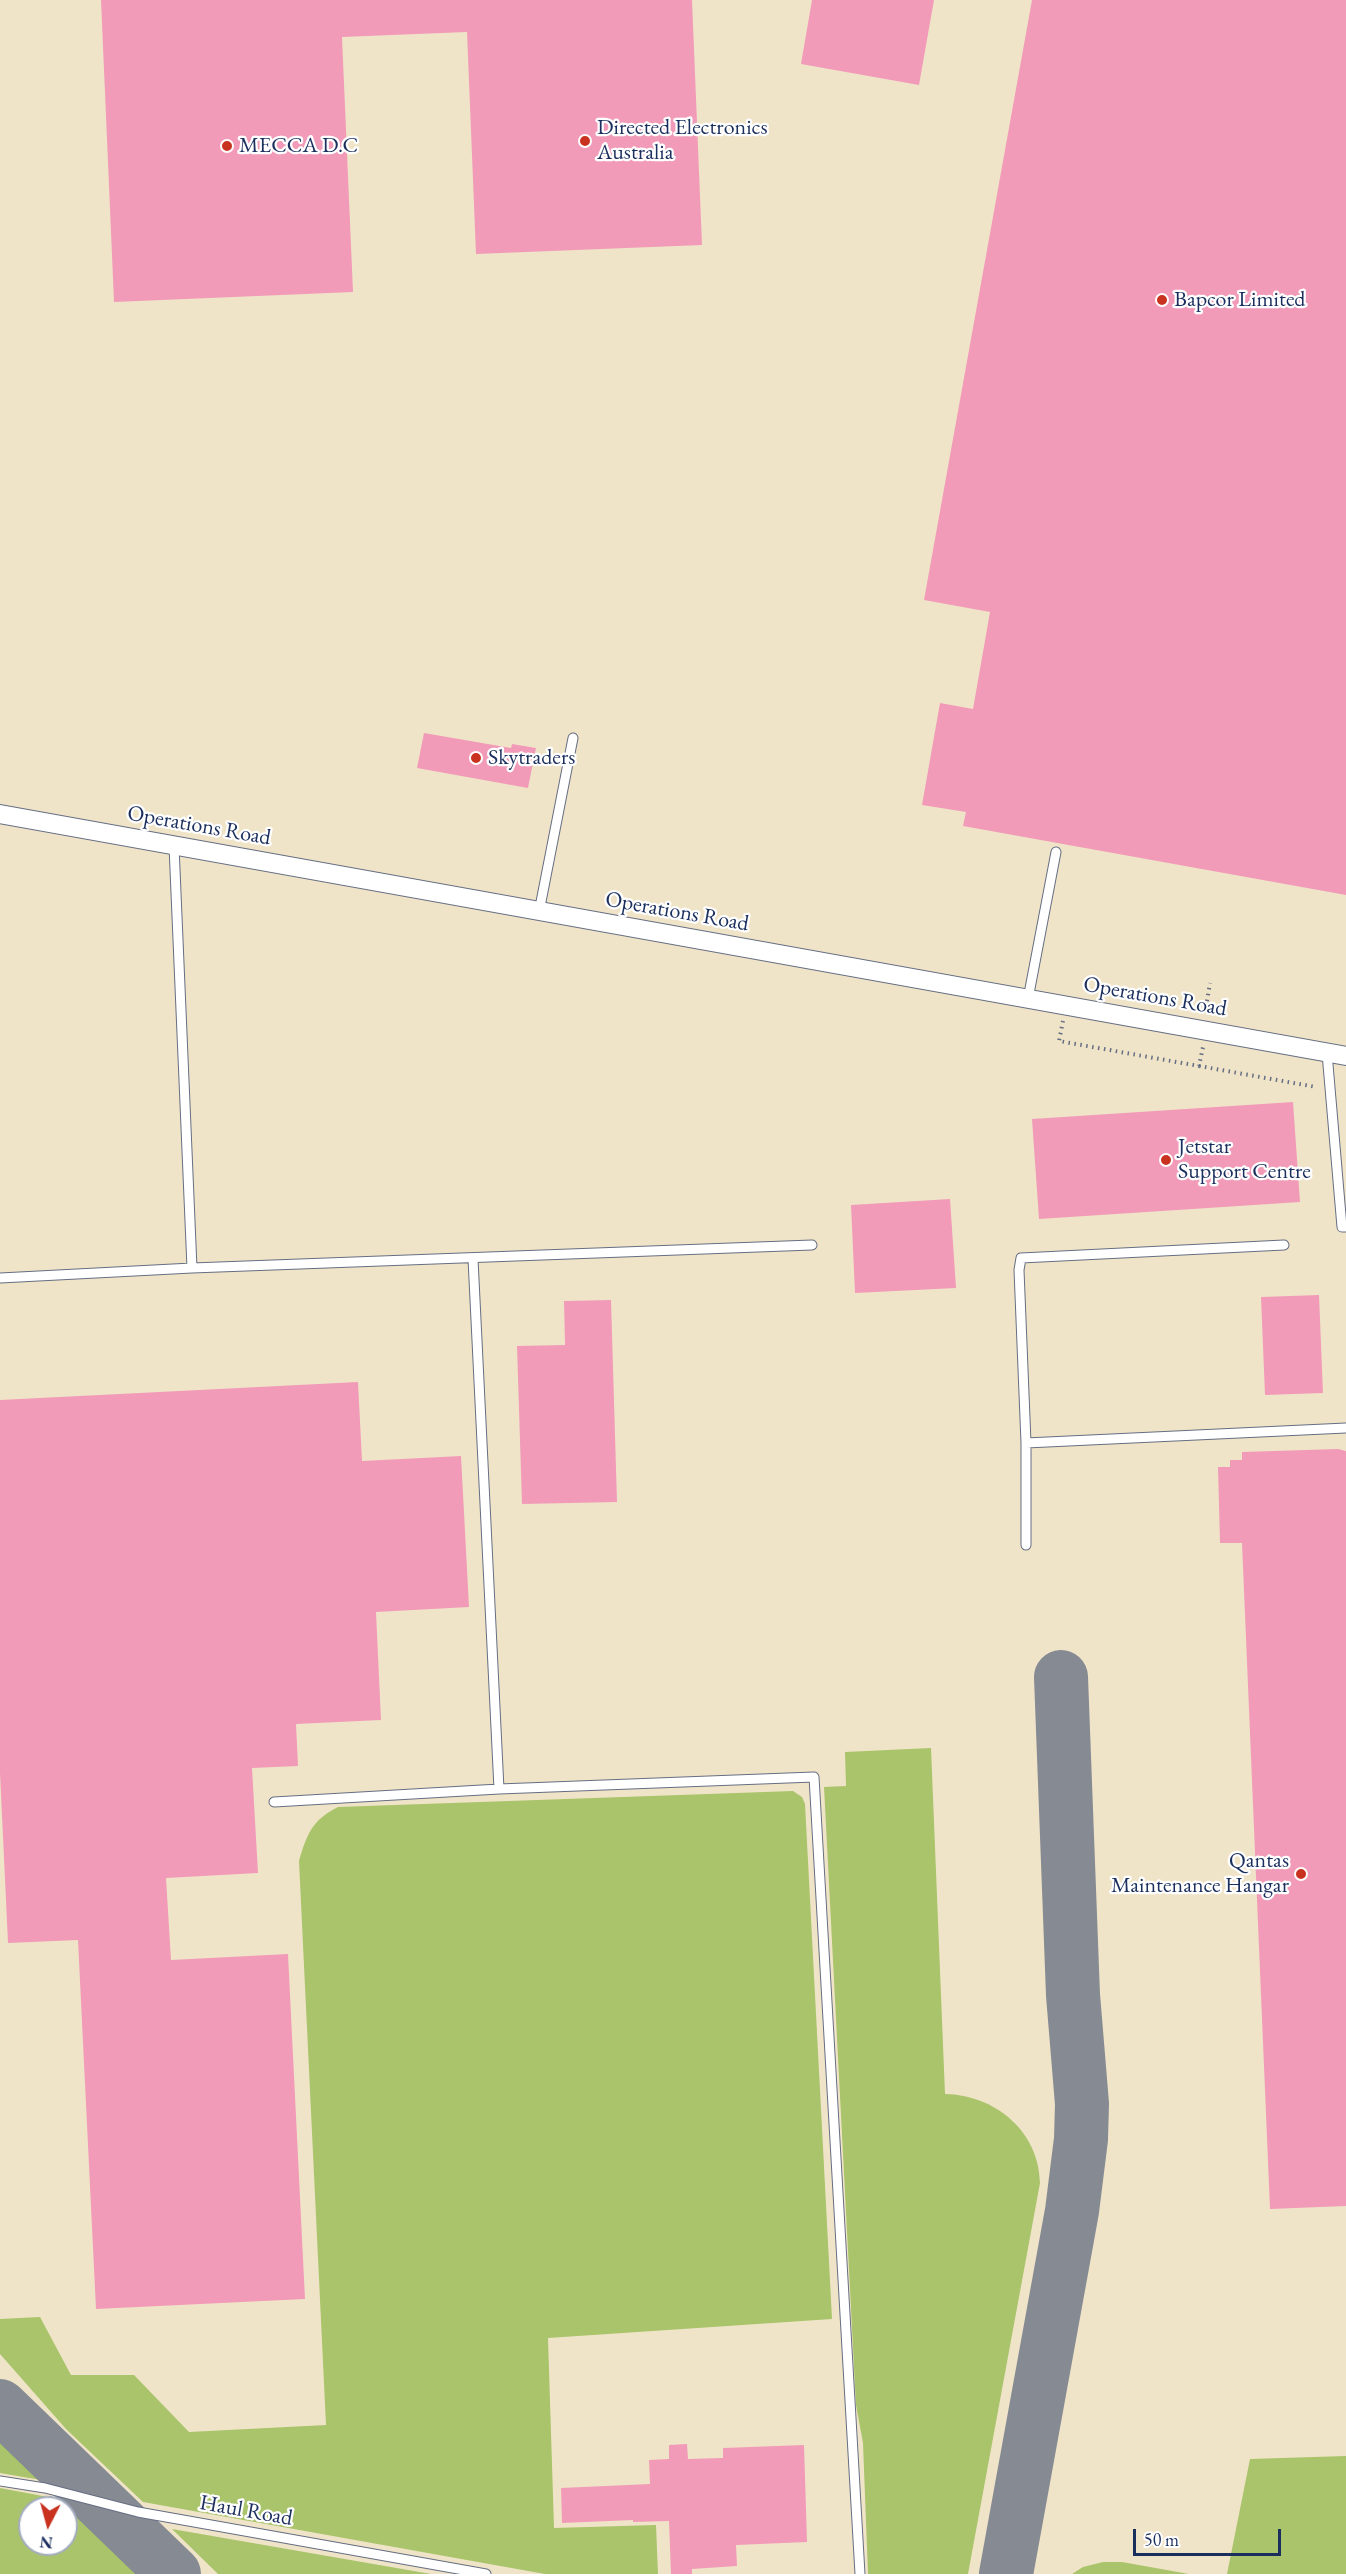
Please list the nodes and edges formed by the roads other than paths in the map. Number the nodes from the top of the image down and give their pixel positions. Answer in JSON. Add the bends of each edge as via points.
{"nodes":[{"id":1,"x":573,"y":738,"type":"dead end"},
{"id":2,"x":0,"y":814,"type":"edge"},
{"id":3,"x":174,"y":846,"type":"junction"},
{"id":4,"x":1056,"y":852,"type":"dead end"},
{"id":5,"x":539,"y":912,"type":"junction"},
{"id":6,"x":1028,"y":999,"type":"junction"},
{"id":7,"x":1327,"y":1053,"type":"junction"},
{"id":8,"x":1346,"y":1056,"type":"edge"},
{"id":9,"x":1346,"y":1227,"type":"edge"},
{"id":10,"x":812,"y":1245,"type":"dead end"},
{"id":11,"x":1284,"y":1245,"type":"dead end"},
{"id":12,"x":473,"y":1258,"type":"junction"},
{"id":13,"x":192,"y":1268,"type":"junction"},
{"id":14,"x":0,"y":1278,"type":"edge"},
{"id":15,"x":1346,"y":1428,"type":"edge"},
{"id":16,"x":1026,"y":1443,"type":"junction"},
{"id":17,"x":1026,"y":1545,"type":"dead end"},
{"id":18,"x":499,"y":1789,"type":"junction"},
{"id":19,"x":274,"y":1802,"type":"dead end"},
{"id":20,"x":0,"y":2481,"type":"edge"},
{"id":21,"x":486,"y":2574,"type":"edge"},
{"id":22,"x":860,"y":2574,"type":"edge"}],
"edges":[{"from":1,"to":5,"type":"lane"},
{"from":2,"to":3,"type":"street","name":"Operations Road"},
{"from":3,"to":5,"type":"street","name":"Operations Road"},
{"from":3,"to":13,"type":"lane"},
{"from":4,"to":6,"type":"lane"},
{"from":5,"to":6,"type":"street","name":"Operations Road"},
{"from":6,"to":7,"type":"street","name":"Operations Road"},
{"from":7,"to":8,"type":"street","name":"Operations Road"},
{"from":7,"to":9,"type":"lane","via":[[1342,1227]]},
{"from":10,"to":12,"type":"lane"},
{"from":11,"to":16,"type":"lane","via":[[1021,1258]]},
{"from":12,"to":13,"type":"lane"},
{"from":12,"to":18,"type":"lane"},
{"from":13,"to":14,"type":"lane"},
{"from":15,"to":16,"type":"lane"},
{"from":16,"to":17,"type":"lane"},
{"from":18,"to":19,"type":"lane"},
{"from":18,"to":22,"type":"lane","via":[[814,1777]]},
{"from":20,"to":21,"type":"lane","name":"Haul Road","via":[[45,2488],[138,2512]]}]}
